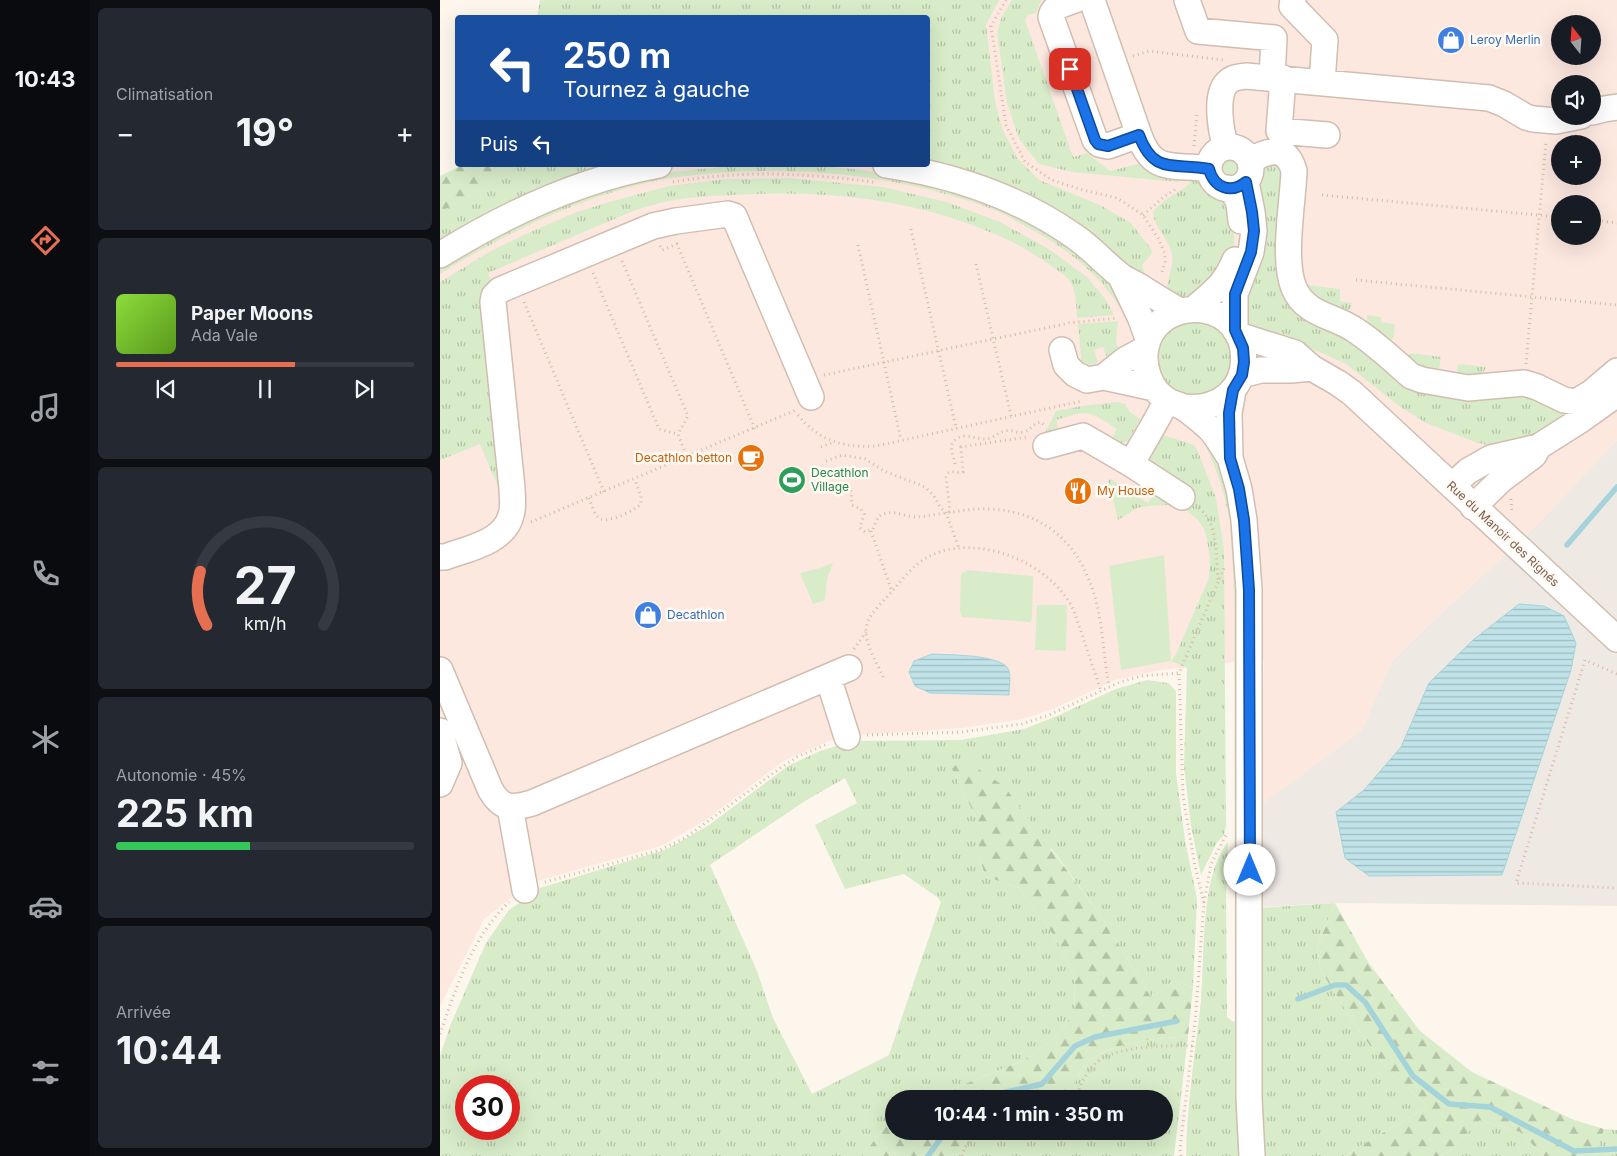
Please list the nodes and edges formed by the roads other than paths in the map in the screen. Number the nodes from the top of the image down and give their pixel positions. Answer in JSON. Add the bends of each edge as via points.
{"nodes":[{"id":1,"x":1075,"y":0,"type":"edge"},
{"id":2,"x":1090,"y":0,"type":"edge"},
{"id":3,"x":1186,"y":0,"type":"edge"},
{"id":4,"x":1293,"y":0,"type":"edge"},
{"id":5,"x":1323,"y":71,"type":"junction"},
{"id":6,"x":1279,"y":82,"type":"junction"},
{"id":7,"x":1617,"y":107,"type":"edge"},
{"id":8,"x":1601,"y":109,"type":"edge"},
{"id":9,"x":1551,"y":120,"type":"edge"},
{"id":10,"x":1139,"y":135,"type":"junction"},
{"id":11,"x":1327,"y":135,"type":"dead end"},
{"id":12,"x":1226,"y":147,"type":"junction"},
{"id":13,"x":1201,"y":168,"type":"junction"},
{"id":14,"x":663,"y":174,"type":"edge"},
{"id":15,"x":882,"y":174,"type":"edge"},
{"id":16,"x":1241,"y":177,"type":"junction"},
{"id":17,"x":440,"y":255,"type":"edge"},
{"id":18,"x":1121,"y":277,"type":"junction"},
{"id":19,"x":1187,"y":310,"type":"junction"},
{"id":20,"x":1237,"y":332,"type":"junction"},
{"id":21,"x":1147,"y":344,"type":"junction"},
{"id":22,"x":1062,"y":350,"type":"dead end"},
{"id":23,"x":1312,"y":368,"type":"junction"},
{"id":24,"x":1617,"y":371,"type":"edge"},
{"id":25,"x":1104,"y":377,"type":"junction"},
{"id":26,"x":1237,"y":383,"type":"junction"},
{"id":27,"x":1617,"y":394,"type":"edge"},
{"id":28,"x":1168,"y":398,"type":"junction"},
{"id":29,"x":805,"y":400,"type":"road end"},
{"id":30,"x":1040,"y":437,"type":"road end"},
{"id":31,"x":1538,"y":447,"type":"junction"},
{"id":32,"x":1230,"y":458,"type":"junction"},
{"id":33,"x":1131,"y":464,"type":"junction"},
{"id":34,"x":1452,"y":486,"type":"junction"},
{"id":35,"x":1182,"y":497,"type":"road end"},
{"id":36,"x":1473,"y":507,"type":"junction"},
{"id":37,"x":440,"y":557,"type":"edge"},
{"id":38,"x":1617,"y":639,"type":"edge"},
{"id":39,"x":440,"y":670,"type":"edge"},
{"id":40,"x":440,"y":731,"type":"edge"},
{"id":41,"x":847,"y":737,"type":"road end"},
{"id":42,"x":440,"y":784,"type":"edge"},
{"id":43,"x":510,"y":807,"type":"junction"},
{"id":44,"x":525,"y":890,"type":"road end"},
{"id":45,"x":1252,"y":1156,"type":"edge"}],
"edges":[{"from":1,"to":10,"type":"street","via":[[1056,7],[1050,17],[1095,140],[1108,146]]},
{"from":2,"to":10,"type":"street"},
{"from":3,"to":6,"type":"street","via":[[1198,31],[1274,38]]},
{"from":4,"to":5,"type":"street","via":[[1292,6],[1325,40]]},
{"from":5,"to":6,"type":"street"},
{"from":5,"to":9,"type":"street","via":[[1489,98],[1526,117]]},
{"from":6,"to":11,"type":"street","via":[[1279,131]]},
{"from":6,"to":12,"type":"street","via":[[1246,76],[1227,82],[1220,103]]},
{"from":7,"to":8,"type":"street"},
{"from":10,"to":13,"type":"street","via":[[1147,153],[1160,163]]},
{"from":12,"to":13,"type":"street","via":[[1216,152]]},
{"from":12,"to":16,"type":"street","via":[[1244,151]]},
{"from":13,"to":16,"type":"street","via":[[1215,182]]},
{"from":14,"to":17,"type":"street","via":[[619,175],[562,194],[502,220]]},
{"from":15,"to":18,"type":"street","via":[[931,173],[994,193],[1074,236]]},
{"from":16,"to":19,"type":"street","via":[[1235,194],[1242,227],[1229,274],[1221,287]]},
{"from":16,"to":20,"type":"street","via":[[1252,212],[1254,231],[1251,252],[1235,294]]},
{"from":16,"to":24,"type":"street","via":[[1269,151],[1280,151],[1287,156],[1294,170],[1289,265],[1299,297],[1317,312],[1354,329],[1411,376],[1468,388],[1524,383],[1576,402]]},
{"from":18,"to":19,"type":"street"},
{"from":18,"to":21,"type":"street","via":[[1141,318]]},
{"from":19,"to":20,"type":"street","via":[[1210,311],[1224,318]]},
{"from":19,"to":21,"type":"street","via":[[1168,316],[1158,325]]},
{"from":20,"to":23,"type":"street","name":"Rue du Manoir des Rignés","via":[[1295,353]]},
{"from":20,"to":26,"type":"street","via":[[1244,362]]},
{"from":21,"to":25,"type":"street"},
{"from":21,"to":28,"type":"street","via":[[1145,369]]},
{"from":22,"to":25,"type":"street","via":[[1066,365],[1075,374],[1087,380]]},
{"from":23,"to":26,"type":"street","via":[[1261,370]]},
{"from":23,"to":34,"type":"street","name":"Rue du Manoir des Rignés","via":[[1352,393]]},
{"from":25,"to":28,"type":"street"},
{"from":26,"to":28,"type":"street","via":[[1222,400],[1210,406],[1196,408]]},
{"from":26,"to":32,"type":"street","via":[[1229,413]]},
{"from":27,"to":31,"type":"street"},
{"from":28,"to":32,"type":"street","via":[[1210,428]]},
{"from":28,"to":33,"type":"street"},
{"from":29,"to":37,"type":"street","via":[[734,216],[728,214],[653,226],[516,283],[497,292],[493,302],[512,488],[511,517],[506,526],[489,540]]},
{"from":30,"to":33,"type":"street","via":[[1083,436]]},
{"from":31,"to":34,"type":"street","via":[[1491,458],[1468,471]]},
{"from":31,"to":36,"type":"street","via":[[1534,455],[1517,466]]},
{"from":32,"to":45,"type":"street","via":[[1244,520],[1249,590],[1249,1098]]},
{"from":33,"to":35,"type":"street"},
{"from":34,"to":36,"type":"street","name":"Rue du Manoir des Rignés"},
{"from":36,"to":38,"type":"street","name":"Rue du Manoir des Rignés"},
{"from":39,"to":43,"type":"street","via":[[494,797],[502,805]]},
{"from":40,"to":42,"type":"street","via":[[449,764]]},
{"from":41,"to":43,"type":"street","via":[[839,672],[532,803]]},
{"from":43,"to":44,"type":"street"}]}
